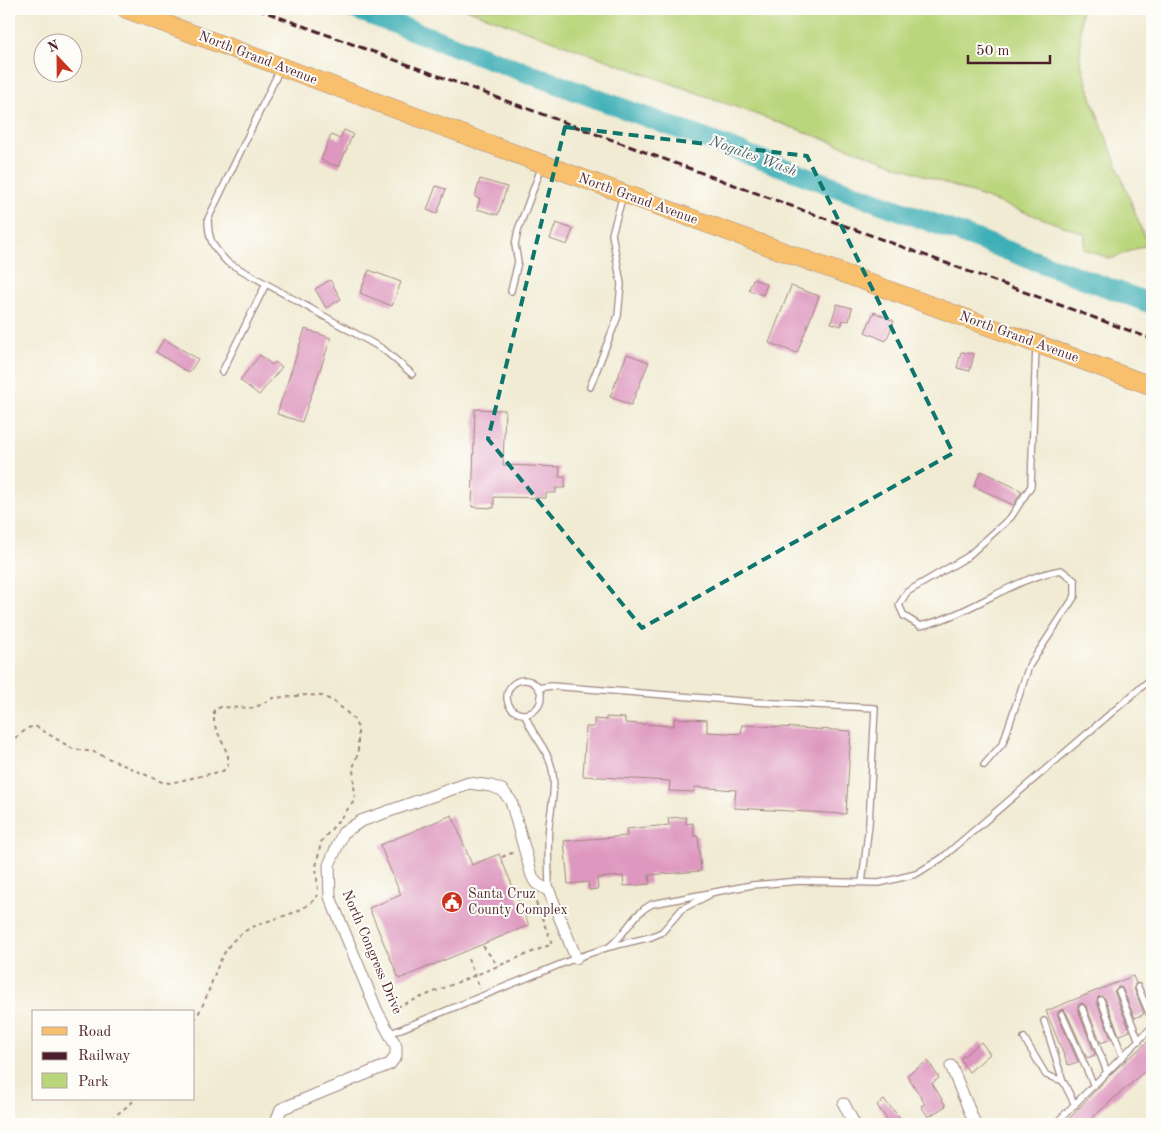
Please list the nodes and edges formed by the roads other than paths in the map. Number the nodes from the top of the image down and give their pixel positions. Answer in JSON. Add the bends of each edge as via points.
{"nodes":[{"id":1,"x":133,"y":10,"type":"edge"},
{"id":2,"x":281,"y":67,"type":"junction"},
{"id":3,"x":543,"y":164,"type":"junction"},
{"id":4,"x":624,"y":193,"type":"junction"},
{"id":5,"x":266,"y":284,"type":"junction"},
{"id":6,"x":511,"y":291,"type":"dead end"},
{"id":7,"x":1036,"y":342,"type":"junction"},
{"id":8,"x":222,"y":372,"type":"dead end"},
{"id":9,"x":412,"y":374,"type":"dead end"},
{"id":10,"x":1152,"y":386,"type":"edge"},
{"id":11,"x":590,"y":387,"type":"dead end"},
{"id":12,"x":1152,"y":678,"type":"edge"},
{"id":13,"x":538,"y":688,"type":"junction"},
{"id":14,"x":525,"y":714,"type":"junction"},
{"id":15,"x":984,"y":765,"type":"dead end"},
{"id":16,"x":862,"y":883,"type":"junction"},
{"id":17,"x":549,"y":891,"type":"junction"},
{"id":18,"x":715,"y":892,"type":"junction"},
{"id":19,"x":609,"y":947,"type":"junction"},
{"id":20,"x":576,"y":958,"type":"junction"},
{"id":21,"x":1138,"y":986,"type":"dead end"},
{"id":22,"x":1119,"y":990,"type":"dead end"},
{"id":23,"x":1101,"y":1000,"type":"dead end"},
{"id":24,"x":1082,"y":1008,"type":"dead end"},
{"id":25,"x":1062,"y":1014,"type":"dead end"},
{"id":26,"x":1152,"y":1020,"type":"edge"},
{"id":27,"x":1044,"y":1021,"type":"dead end"},
{"id":28,"x":1152,"y":1028,"type":"edge"},
{"id":29,"x":391,"y":1033,"type":"junction"},
{"id":30,"x":1024,"y":1038,"type":"dead end"},
{"id":31,"x":1139,"y":1041,"type":"junction"},
{"id":32,"x":1123,"y":1057,"type":"junction"},
{"id":33,"x":952,"y":1066,"type":"dead end"},
{"id":34,"x":1107,"y":1072,"type":"junction"},
{"id":35,"x":1063,"y":1081,"type":"junction"},
{"id":36,"x":1094,"y":1086,"type":"junction"},
{"id":37,"x":844,"y":1104,"type":"dead end"},
{"id":38,"x":1074,"y":1105,"type":"junction"},
{"id":39,"x":1058,"y":1121,"type":"dead end"},
{"id":40,"x":275,"y":1124,"type":"edge"},
{"id":41,"x":854,"y":1124,"type":"edge"},
{"id":42,"x":976,"y":1124,"type":"edge"}],
"edges":[{"from":1,"to":2,"type":"main road","name":"North Grand Avenue"},
{"from":2,"to":3,"type":"main road","name":"North Grand Avenue"},
{"from":2,"to":5,"type":"lane","via":[[208,219],[208,235],[216,250],[227,262]]},
{"from":3,"to":4,"type":"main road","name":"North Grand Avenue"},
{"from":3,"to":6,"type":"lane","via":[[518,230],[515,245],[518,262]]},
{"from":4,"to":7,"type":"main road","name":"North Grand Avenue"},
{"from":4,"to":11,"type":"lane","via":[[612,234],[621,284],[618,316]]},
{"from":5,"to":8,"type":"lane"},
{"from":5,"to":9,"type":"lane","via":[[383,349]]},
{"from":7,"to":10,"type":"main road","name":"North Grand Avenue"},
{"from":7,"to":15,"type":"lane","via":[[1031,486],[1011,517],[967,557],[907,592],[898,605],[904,616],[920,626],[943,621],[1040,574],[1061,570],[1075,582],[1075,596],[1029,666],[1003,743]]},
{"from":12,"to":16,"type":"lane","via":[[942,858],[916,874],[879,883]]},
{"from":13,"to":14,"type":"lane","via":[[540,702],[534,711]]},
{"from":13,"to":14,"type":"lane","via":[[530,681],[520,681],[508,691],[511,707]]},
{"from":13,"to":16,"type":"lane","via":[[551,686],[875,708],[869,824]]},
{"from":14,"to":17,"type":"lane","via":[[552,765]]},
{"from":16,"to":18,"type":"lane","via":[[800,881]]},
{"from":17,"to":20,"type":"street","name":"North Congress Drive"},
{"from":17,"to":29,"type":"street","name":"North Congress Drive","via":[[536,883],[532,876],[511,800],[502,790],[491,786],[470,783],[361,821],[342,833],[329,865],[330,897],[377,1012]]},
{"from":18,"to":19,"type":"lane","via":[[682,910],[662,932]]},
{"from":18,"to":19,"type":"lane","via":[[652,904],[642,909],[624,935]]},
{"from":19,"to":20,"type":"lane"},
{"from":20,"to":29,"type":"lane"},
{"from":21,"to":26,"type":"lane"},
{"from":22,"to":31,"type":"lane"},
{"from":23,"to":32,"type":"lane"},
{"from":24,"to":34,"type":"lane"},
{"from":25,"to":36,"type":"lane"},
{"from":27,"to":35,"type":"lane"},
{"from":28,"to":31,"type":"lane"},
{"from":29,"to":40,"type":"street","name":"North Congress Drive","via":[[396,1056],[390,1064],[281,1109]]},
{"from":30,"to":35,"type":"lane","via":[[1046,1075]]},
{"from":31,"to":32,"type":"lane"},
{"from":32,"to":34,"type":"lane"},
{"from":33,"to":42,"type":"street"},
{"from":34,"to":36,"type":"lane"},
{"from":35,"to":38,"type":"lane"},
{"from":36,"to":38,"type":"lane"},
{"from":37,"to":41,"type":"street"},
{"from":38,"to":39,"type":"lane"}]}
